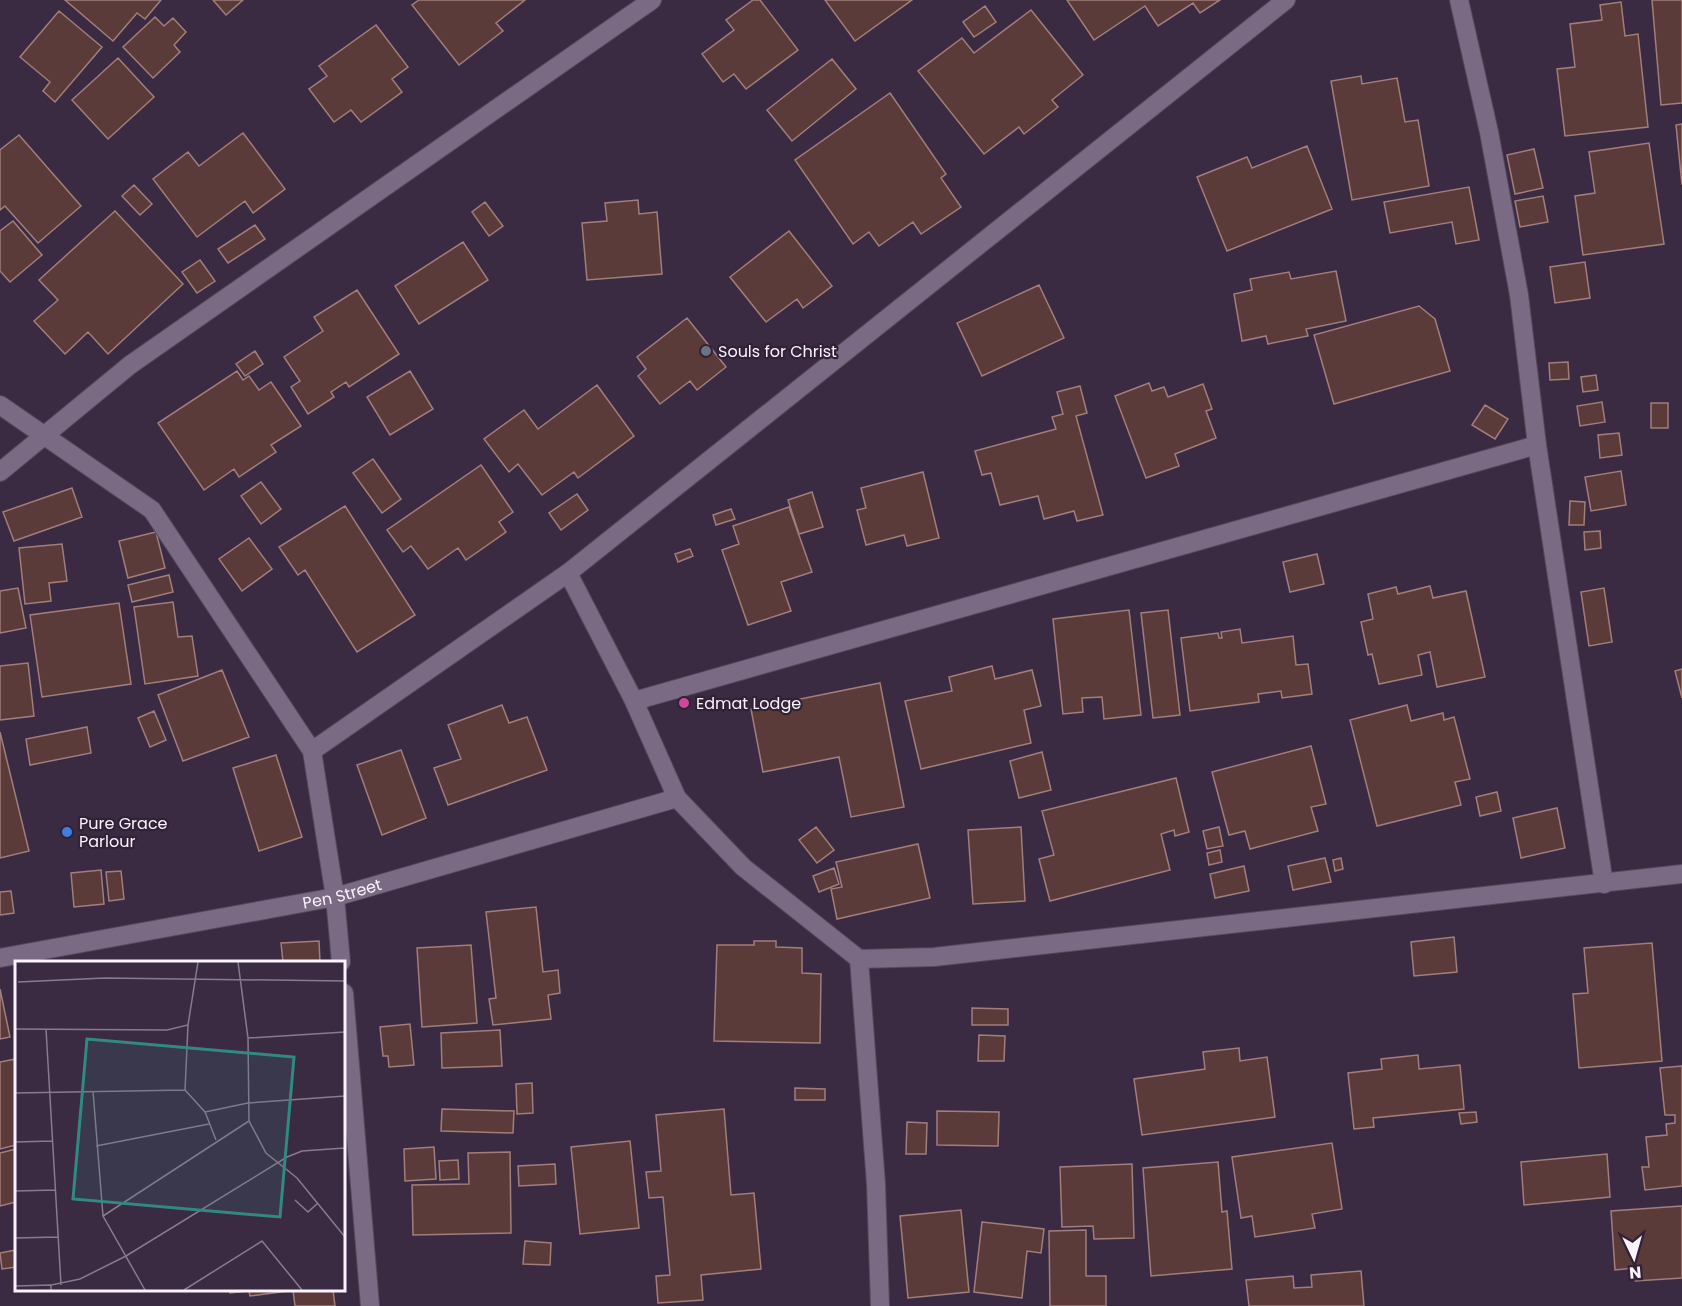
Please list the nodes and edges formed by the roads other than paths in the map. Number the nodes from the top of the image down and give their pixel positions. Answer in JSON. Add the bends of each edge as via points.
{"nodes":[{"id":1,"x":652,"y":0,"type":"edge"},
{"id":2,"x":1286,"y":0,"type":"edge"},
{"id":3,"x":1459,"y":0,"type":"edge"},
{"id":4,"x":0,"y":405,"type":"edge"},
{"id":5,"x":43,"y":436,"type":"junction"},
{"id":6,"x":1537,"y":445,"type":"junction"},
{"id":7,"x":0,"y":472,"type":"edge"},
{"id":8,"x":568,"y":573,"type":"junction"},
{"id":9,"x":634,"y":701,"type":"junction"},
{"id":10,"x":312,"y":751,"type":"junction"},
{"id":11,"x":677,"y":798,"type":"junction"},
{"id":12,"x":1682,"y":874,"type":"edge"},
{"id":13,"x":1604,"y":884,"type":"junction"},
{"id":14,"x":335,"y":897,"type":"junction"},
{"id":15,"x":0,"y":958,"type":"edge"},
{"id":16,"x":859,"y":959,"type":"junction"},
{"id":17,"x":341,"y":961,"type":"edge"},
{"id":18,"x":345,"y":1005,"type":"edge"},
{"id":19,"x":370,"y":1306,"type":"edge"},
{"id":20,"x":880,"y":1306,"type":"edge"}],
"edges":[{"from":1,"to":5,"type":"street","via":[[129,365]]},
{"from":2,"to":8,"type":"street"},
{"from":3,"to":6,"type":"street","via":[[1489,132],[1519,295]]},
{"from":4,"to":5,"type":"street"},
{"from":5,"to":7,"type":"street"},
{"from":5,"to":10,"type":"street","via":[[152,510]]},
{"from":6,"to":9,"type":"street"},
{"from":6,"to":13,"type":"street"},
{"from":8,"to":9,"type":"street"},
{"from":8,"to":10,"type":"street"},
{"from":9,"to":11,"type":"street"},
{"from":10,"to":14,"type":"street"},
{"from":11,"to":14,"type":"street","name":"Pen Street"},
{"from":11,"to":16,"type":"street","via":[[742,867]]},
{"from":12,"to":13,"type":"street"},
{"from":13,"to":16,"type":"street","via":[[934,957]]},
{"from":14,"to":15,"type":"street","name":"Pen Street"},
{"from":14,"to":17,"type":"street"},
{"from":16,"to":20,"type":"street","via":[[876,1184]]},
{"from":18,"to":19,"type":"street"}]}
